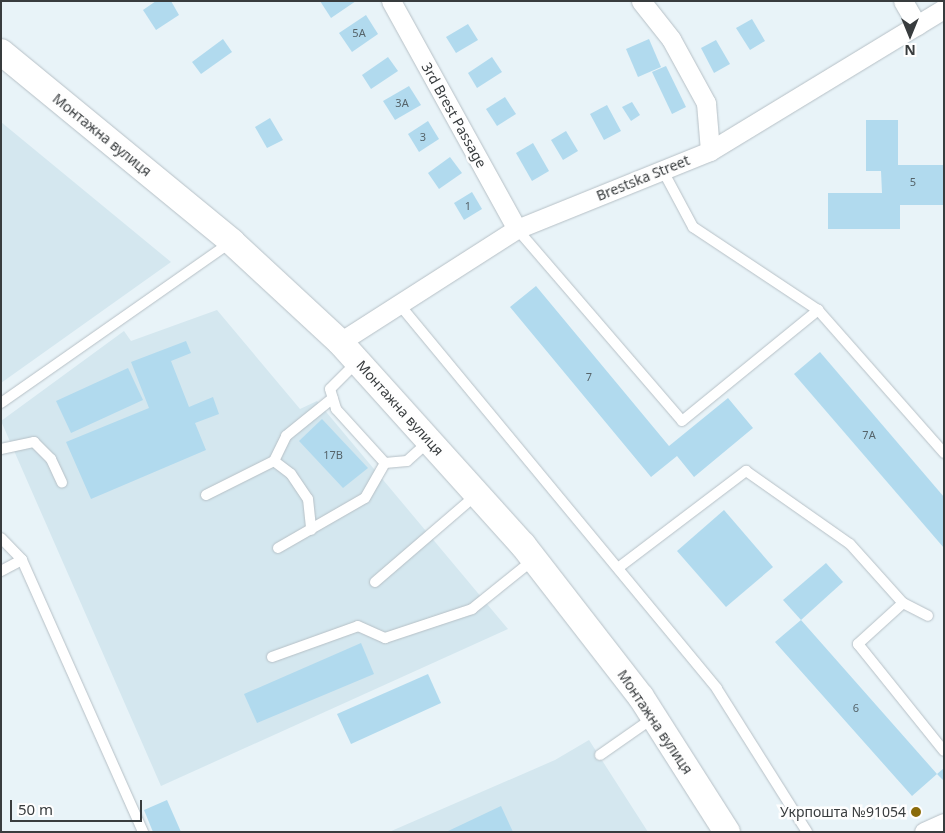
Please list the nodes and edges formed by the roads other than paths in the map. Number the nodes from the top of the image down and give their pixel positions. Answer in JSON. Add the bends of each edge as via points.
{"nodes":[{"id":1,"x":391,"y":1,"type":"edge"},
{"id":2,"x":641,"y":1,"type":"edge"},
{"id":3,"x":903,"y":1,"type":"edge"},
{"id":4,"x":944,"y":9,"type":"edge"},
{"id":5,"x":917,"y":25,"type":"junction"},
{"id":6,"x":1,"y":52,"type":"edge"},
{"id":7,"x":710,"y":151,"type":"junction"},
{"id":8,"x":662,"y":169,"type":"junction"},
{"id":9,"x":517,"y":229,"type":"junction"},
{"id":10,"x":232,"y":242,"type":"junction"},
{"id":11,"x":399,"y":304,"type":"junction"},
{"id":12,"x":818,"y":310,"type":"junction"},
{"id":13,"x":340,"y":342,"type":"junction"},
{"id":14,"x":358,"y":361,"type":"junction"},
{"id":15,"x":333,"y":398,"type":"junction"},
{"id":16,"x":1,"y":403,"type":"edge"},
{"id":17,"x":430,"y":441,"type":"junction"},
{"id":18,"x":1,"y":449,"type":"edge"},
{"id":19,"x":944,"y":453,"type":"edge"},
{"id":20,"x":274,"y":460,"type":"junction"},
{"id":21,"x":385,"y":463,"type":"junction"},
{"id":22,"x":62,"y":484,"type":"dead end"},
{"id":23,"x":477,"y":494,"type":"junction"},
{"id":24,"x":206,"y":495,"type":"dead end"},
{"id":25,"x":311,"y":530,"type":"junction"},
{"id":26,"x":1,"y":538,"type":"edge"},
{"id":27,"x":278,"y":548,"type":"dead end"},
{"id":28,"x":533,"y":559,"type":"junction"},
{"id":29,"x":22,"y":560,"type":"junction"},
{"id":30,"x":618,"y":568,"type":"junction"},
{"id":31,"x":1,"y":570,"type":"edge"},
{"id":32,"x":375,"y":582,"type":"dead end"},
{"id":33,"x":903,"y":603,"type":"junction"},
{"id":34,"x":928,"y":616,"type":"dead end"},
{"id":35,"x":272,"y":657,"type":"dead end"},
{"id":36,"x":654,"y":718,"type":"junction"},
{"id":37,"x":944,"y":751,"type":"edge"},
{"id":38,"x":600,"y":755,"type":"dead end"},
{"id":39,"x":944,"y":823,"type":"edge"},
{"id":40,"x":143,"y":832,"type":"edge"},
{"id":41,"x":727,"y":832,"type":"edge"},
{"id":42,"x":807,"y":832,"type":"edge"},
{"id":43,"x":924,"y":832,"type":"edge"}],
"edges":[{"from":1,"to":9,"type":"street","name":"3rd Brest Passage"},
{"from":2,"to":7,"type":"street","via":[[671,40],[706,103]]},
{"from":3,"to":5,"type":"street"},
{"from":4,"to":5,"type":"street","name":"Brestska Street"},
{"from":5,"to":7,"type":"street","name":"Brestska Street"},
{"from":6,"to":10,"type":"street","name":"Монтажна вулиця"},
{"from":7,"to":8,"type":"street","name":"Brestska Street"},
{"from":8,"to":9,"type":"street","name":"Brestska Street"},
{"from":8,"to":12,"type":"lane","via":[[693,227]]},
{"from":9,"to":11,"type":"street","name":"Brestska Street"},
{"from":9,"to":12,"type":"lane","via":[[682,421]]},
{"from":10,"to":13,"type":"street","name":"Монтажна вулиця"},
{"from":10,"to":16,"type":"lane"},
{"from":11,"to":13,"type":"street","name":"Brestska Street"},
{"from":11,"to":30,"type":"lane"},
{"from":12,"to":19,"type":"lane"},
{"from":13,"to":14,"type":"street","name":"Монтажна вулиця"},
{"from":14,"to":15,"type":"lane","via":[[330,388]]},
{"from":14,"to":17,"type":"street","name":"Монтажна вулиця"},
{"from":15,"to":20,"type":"lane","via":[[286,436]]},
{"from":15,"to":21,"type":"lane","via":[[336,409]]},
{"from":17,"to":21,"type":"lane","via":[[408,460]]},
{"from":17,"to":23,"type":"street","name":"Монтажна вулиця"},
{"from":18,"to":22,"type":"lane","via":[[34,442],[51,459]]},
{"from":20,"to":24,"type":"lane"},
{"from":20,"to":25,"type":"lane","via":[[292,474],[308,499]]},
{"from":21,"to":25,"type":"lane","via":[[365,498]]},
{"from":23,"to":28,"type":"street","name":"Монтажна вулиця"},
{"from":23,"to":32,"type":"lane"},
{"from":25,"to":27,"type":"lane"},
{"from":26,"to":29,"type":"lane"},
{"from":28,"to":35,"type":"lane","via":[[472,610],[385,638],[358,626]]},
{"from":28,"to":36,"type":"street","name":"Монтажна вулиця"},
{"from":29,"to":31,"type":"lane"},
{"from":29,"to":40,"type":"lane"},
{"from":30,"to":33,"type":"lane","via":[[746,471],[850,544]]},
{"from":30,"to":42,"type":"lane","via":[[717,689]]},
{"from":33,"to":34,"type":"lane"},
{"from":33,"to":37,"type":"lane","via":[[858,644]]},
{"from":36,"to":38,"type":"lane"},
{"from":36,"to":41,"type":"street","name":"Монтажна вулиця"},
{"from":39,"to":43,"type":"street"}]}
